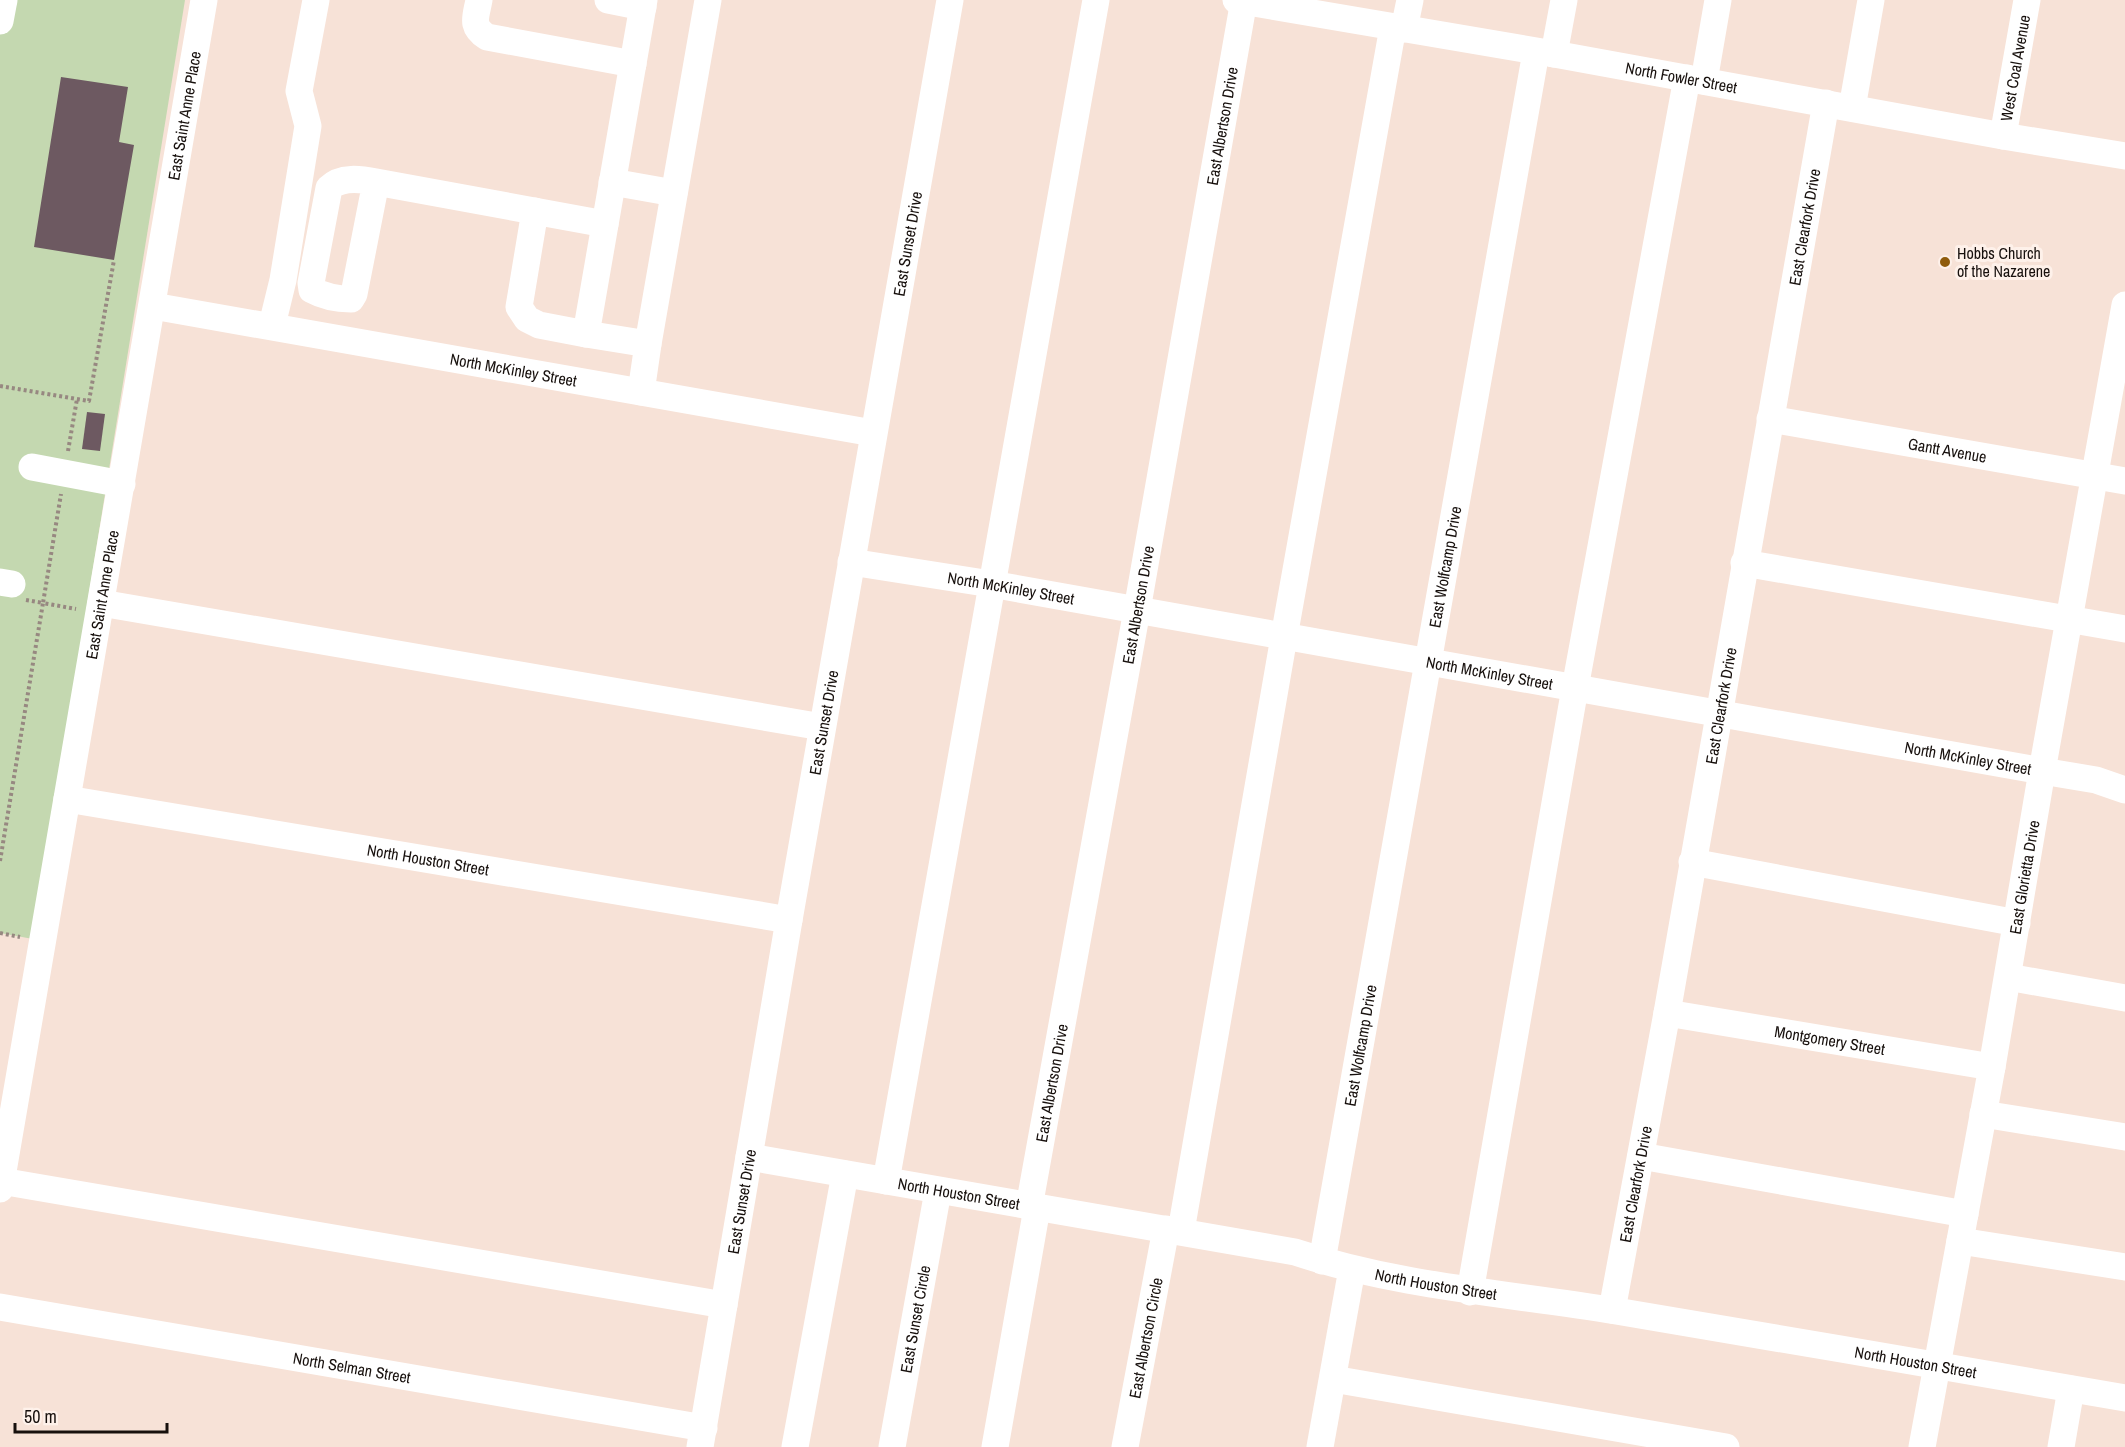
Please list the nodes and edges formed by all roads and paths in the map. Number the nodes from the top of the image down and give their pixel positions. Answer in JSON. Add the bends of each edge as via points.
{"nodes":[{"id":1,"x":4,"y":0,"type":"edge"},
{"id":2,"x":204,"y":0,"type":"edge"},
{"id":3,"x":316,"y":0,"type":"edge"},
{"id":4,"x":479,"y":0,"type":"edge"},
{"id":5,"x":608,"y":0,"type":"edge"},
{"id":6,"x":708,"y":0,"type":"edge"},
{"id":7,"x":950,"y":0,"type":"edge"},
{"id":8,"x":1096,"y":0,"type":"edge"},
{"id":9,"x":1241,"y":0,"type":"edge"},
{"id":10,"x":1410,"y":0,"type":"edge"},
{"id":11,"x":1564,"y":0,"type":"edge"},
{"id":12,"x":1718,"y":0,"type":"edge"},
{"id":13,"x":1871,"y":0,"type":"edge"},
{"id":14,"x":2027,"y":0,"type":"edge"},
{"id":15,"x":643,"y":3,"type":"edge"},
{"id":16,"x":0,"y":21,"type":"edge"},
{"id":17,"x":1399,"y":28,"type":"junction"},
{"id":18,"x":1545,"y":53,"type":"junction"},
{"id":19,"x":633,"y":64,"type":"junction"},
{"id":20,"x":1696,"y":79,"type":"junction"},
{"id":21,"x":1826,"y":103,"type":"junction"},
{"id":22,"x":1852,"y":108,"type":"junction"},
{"id":23,"x":2003,"y":136,"type":"junction"},
{"id":24,"x":2125,"y":156,"type":"edge"},
{"id":25,"x":376,"y":182,"type":"junction"},
{"id":26,"x":612,"y":182,"type":"junction"},
{"id":27,"x":674,"y":193,"type":"junction"},
{"id":28,"x":535,"y":211,"type":"junction"},
{"id":29,"x":605,"y":224,"type":"junction"},
{"id":30,"x":114,"y":260,"type":"dead end"},
{"id":31,"x":345,"y":299,"type":"junction"},
{"id":32,"x":153,"y":306,"type":"junction"},
{"id":33,"x":2124,"y":318,"type":"edge"},
{"id":34,"x":272,"y":325,"type":"junction"},
{"id":35,"x":586,"y":334,"type":"junction"},
{"id":36,"x":338,"y":338,"type":"junction"},
{"id":37,"x":648,"y":344,"type":"junction"},
{"id":38,"x":0,"y":386,"type":"edge"},
{"id":39,"x":641,"y":392,"type":"junction"},
{"id":40,"x":77,"y":399,"type":"junction"},
{"id":41,"x":1770,"y":419,"type":"junction"},
{"id":42,"x":873,"y":433,"type":"junction"},
{"id":43,"x":32,"y":467,"type":"dead end"},
{"id":44,"x":65,"y":473,"type":"junction"},
{"id":45,"x":2095,"y":476,"type":"junction"},
{"id":46,"x":2125,"y":481,"type":"edge"},
{"id":47,"x":122,"y":484,"type":"junction"},
{"id":48,"x":851,"y":562,"type":"junction"},
{"id":49,"x":1744,"y":563,"type":"junction"},
{"id":50,"x":991,"y":584,"type":"junction"},
{"id":51,"x":11,"y":589,"type":"edge"},
{"id":52,"x":43,"y":603,"type":"junction"},
{"id":53,"x":93,"y":607,"type":"junction"},
{"id":54,"x":1137,"y":610,"type":"junction"},
{"id":55,"x":2070,"y":619,"type":"junction"},
{"id":56,"x":2125,"y":629,"type":"edge"},
{"id":57,"x":1284,"y":636,"type":"junction"},
{"id":58,"x":1427,"y":661,"type":"junction"},
{"id":59,"x":1575,"y":688,"type":"junction"},
{"id":60,"x":1718,"y":714,"type":"junction"},
{"id":61,"x":822,"y":727,"type":"junction"},
{"id":62,"x":2042,"y":771,"type":"junction"},
{"id":63,"x":2125,"y":790,"type":"edge"},
{"id":64,"x":67,"y":799,"type":"junction"},
{"id":65,"x":0,"y":861,"type":"edge"},
{"id":66,"x":1692,"y":862,"type":"junction"},
{"id":67,"x":789,"y":920,"type":"junction"},
{"id":68,"x":2017,"y":923,"type":"junction"},
{"id":69,"x":2008,"y":977,"type":"junction"},
{"id":70,"x":2125,"y":998,"type":"edge"},
{"id":71,"x":1667,"y":1013,"type":"junction"},
{"id":72,"x":1992,"y":1067,"type":"junction"},
{"id":73,"x":1983,"y":1114,"type":"junction"},
{"id":74,"x":2125,"y":1137,"type":"edge"},
{"id":75,"x":1641,"y":1156,"type":"junction"},
{"id":76,"x":749,"y":1157,"type":"junction"},
{"id":77,"x":845,"y":1174,"type":"junction"},
{"id":78,"x":886,"y":1181,"type":"junction"},
{"id":79,"x":1,"y":1185,"type":"edge"},
{"id":80,"x":938,"y":1191,"type":"junction"},
{"id":81,"x":1033,"y":1208,"type":"junction"},
{"id":82,"x":1965,"y":1214,"type":"junction"},
{"id":83,"x":1173,"y":1230,"type":"junction"},
{"id":84,"x":1960,"y":1241,"type":"junction"},
{"id":85,"x":1322,"y":1261,"type":"junction"},
{"id":86,"x":2125,"y":1267,"type":"edge"},
{"id":87,"x":1352,"y":1269,"type":"junction"},
{"id":88,"x":1470,"y":1292,"type":"junction"},
{"id":89,"x":724,"y":1305,"type":"junction"},
{"id":90,"x":0,"y":1306,"type":"edge"},
{"id":91,"x":1612,"y":1310,"type":"junction"},
{"id":92,"x":1937,"y":1365,"type":"junction"},
{"id":93,"x":1333,"y":1379,"type":"junction"},
{"id":94,"x":2071,"y":1389,"type":"junction"},
{"id":95,"x":2125,"y":1398,"type":"edge"},
{"id":96,"x":702,"y":1438,"type":"edge"},
{"id":97,"x":795,"y":1447,"type":"edge"},
{"id":98,"x":892,"y":1447,"type":"edge"},
{"id":99,"x":994,"y":1447,"type":"edge"},
{"id":100,"x":1125,"y":1447,"type":"edge"},
{"id":101,"x":1320,"y":1447,"type":"edge"},
{"id":102,"x":1726,"y":1447,"type":"edge"},
{"id":103,"x":1922,"y":1447,"type":"edge"},
{"id":104,"x":2061,"y":1447,"type":"edge"}],
"edges":[{"from":1,"to":16,"type":"street"},
{"from":2,"to":32,"type":"street","name":"East Saint Anne Place"},
{"from":3,"to":34,"type":"street","via":[[299,91],[308,126]]},
{"from":4,"to":19,"type":"street","via":[[475,22],[478,32],[487,38]]},
{"from":5,"to":15,"type":"street"},
{"from":6,"to":27,"type":"street"},
{"from":7,"to":42,"type":"street","name":"East Sunset Drive"},
{"from":8,"to":50,"type":"street"},
{"from":9,"to":17,"type":"street","name":"North Fowler Street"},
{"from":9,"to":54,"type":"street","name":"East Albertson Drive"},
{"from":10,"to":17,"type":"street","name":"East Albertson Circle"},
{"from":11,"to":18,"type":"street","name":"East Wolfcamp Drive"},
{"from":12,"to":20,"type":"street"},
{"from":13,"to":22,"type":"street"},
{"from":14,"to":23,"type":"street","name":"West Coal Avenue"},
{"from":15,"to":19,"type":"street"},
{"from":17,"to":18,"type":"street","name":"North Fowler Street"},
{"from":17,"to":57,"type":"street","name":"East Albertson Circle"},
{"from":18,"to":20,"type":"street","name":"North Fowler Street"},
{"from":18,"to":58,"type":"street","name":"East Wolfcamp Drive"},
{"from":19,"to":26,"type":"street"},
{"from":20,"to":21,"type":"street","name":"North Fowler Street"},
{"from":20,"to":59,"type":"street"},
{"from":21,"to":22,"type":"street","name":"North Fowler Street"},
{"from":21,"to":41,"type":"street","name":"East Clearfork Drive"},
{"from":22,"to":23,"type":"street","name":"North Fowler Street"},
{"from":23,"to":24,"type":"street","name":"North Fowler Street"},
{"from":25,"to":28,"type":"street"},
{"from":25,"to":31,"type":"street","via":[[354,294]]},
{"from":25,"to":31,"type":"street","via":[[341,180],[329,188],[312,290]]},
{"from":26,"to":27,"type":"street"},
{"from":26,"to":29,"type":"street"},
{"from":27,"to":37,"type":"street"},
{"from":28,"to":29,"type":"street"},
{"from":28,"to":35,"type":"street","via":[[519,307],[527,319],[539,325]]},
{"from":29,"to":35,"type":"street"},
{"from":30,"to":40,"type":"path","via":[[89,401]]},
{"from":31,"to":36,"type":"street"},
{"from":32,"to":34,"type":"street","name":"North McKinley Street"},
{"from":32,"to":47,"type":"street","name":"East Saint Anne Place"},
{"from":33,"to":45,"type":"street","name":"East Glorietta Drive"},
{"from":34,"to":36,"type":"street","name":"North McKinley Street"},
{"from":35,"to":37,"type":"street"},
{"from":36,"to":39,"type":"street","name":"North McKinley Street"},
{"from":37,"to":39,"type":"street"},
{"from":38,"to":40,"type":"path"},
{"from":39,"to":42,"type":"street","name":"North McKinley Street"},
{"from":40,"to":44,"type":"path"},
{"from":41,"to":45,"type":"street","name":"Gantt Avenue"},
{"from":41,"to":49,"type":"street","name":"East Clearfork Drive"},
{"from":42,"to":48,"type":"street","name":"East Sunset Drive"},
{"from":43,"to":44,"type":"street"},
{"from":44,"to":47,"type":"street"},
{"from":44,"to":52,"type":"path"},
{"from":45,"to":46,"type":"street","name":"Gantt Avenue"},
{"from":45,"to":55,"type":"street","name":"East Glorietta Drive"},
{"from":47,"to":53,"type":"street","name":"East Saint Anne Place"},
{"from":48,"to":50,"type":"street","name":"North McKinley Street"},
{"from":48,"to":61,"type":"street","name":"East Sunset Drive"},
{"from":49,"to":55,"type":"street"},
{"from":49,"to":60,"type":"street","name":"East Clearfork Drive"},
{"from":50,"to":54,"type":"street","name":"North McKinley Street"},
{"from":50,"to":78,"type":"street"},
{"from":51,"to":52,"type":"path"},
{"from":52,"to":53,"type":"path"},
{"from":52,"to":65,"type":"path"},
{"from":53,"to":61,"type":"street"},
{"from":53,"to":64,"type":"street","name":"East Saint Anne Place"},
{"from":54,"to":57,"type":"street","name":"North McKinley Street"},
{"from":54,"to":81,"type":"street","name":"East Albertson Drive"},
{"from":55,"to":56,"type":"street"},
{"from":55,"to":62,"type":"street","name":"East Glorietta Drive"},
{"from":57,"to":58,"type":"street","name":"North McKinley Street"},
{"from":57,"to":83,"type":"street","name":"East Albertson Circle"},
{"from":58,"to":59,"type":"street","name":"North McKinley Street"},
{"from":58,"to":85,"type":"street","name":"East Wolfcamp Drive"},
{"from":59,"to":60,"type":"street","name":"North McKinley Street"},
{"from":59,"to":88,"type":"street"},
{"from":60,"to":62,"type":"street","name":"North McKinley Street"},
{"from":60,"to":66,"type":"street","name":"East Clearfork Drive"},
{"from":61,"to":67,"type":"street","name":"East Sunset Drive"},
{"from":62,"to":63,"type":"street","name":"North McKinley Street","via":[[2096,780]]},
{"from":62,"to":68,"type":"street","name":"East Glorietta Drive"},
{"from":64,"to":67,"type":"street","name":"North Houston Street"},
{"from":64,"to":79,"type":"street","name":"East Saint Anne Place"},
{"from":66,"to":68,"type":"street"},
{"from":66,"to":71,"type":"street","name":"East Clearfork Drive"},
{"from":67,"to":76,"type":"street","name":"East Sunset Drive"},
{"from":68,"to":69,"type":"street","name":"East Glorietta Drive"},
{"from":69,"to":70,"type":"street"},
{"from":69,"to":72,"type":"street","name":"East Glorietta Drive"},
{"from":71,"to":72,"type":"street","name":"Montgomery Street"},
{"from":71,"to":75,"type":"street","name":"East Clearfork Drive"},
{"from":72,"to":73,"type":"street","name":"East Glorietta Drive"},
{"from":73,"to":74,"type":"street"},
{"from":73,"to":82,"type":"street","name":"East Glorietta Drive"},
{"from":75,"to":82,"type":"street"},
{"from":75,"to":91,"type":"street","name":"East Clearfork Drive"},
{"from":76,"to":77,"type":"street","name":"North Houston Street"},
{"from":76,"to":89,"type":"street","name":"East Sunset Drive"},
{"from":77,"to":78,"type":"street","name":"North Houston Street"},
{"from":77,"to":97,"type":"street"},
{"from":78,"to":80,"type":"street","name":"North Houston Street"},
{"from":79,"to":89,"type":"street"},
{"from":80,"to":81,"type":"street","name":"North Houston Street"},
{"from":80,"to":98,"type":"street","name":"East Sunset Circle"},
{"from":81,"to":83,"type":"street","name":"North Houston Street"},
{"from":81,"to":99,"type":"street","name":"East Albertson Drive"},
{"from":82,"to":84,"type":"street","name":"East Glorietta Drive"},
{"from":83,"to":85,"type":"street","name":"North Houston Street","via":[[1295,1252]]},
{"from":83,"to":100,"type":"street","name":"East Albertson Circle"},
{"from":84,"to":86,"type":"street"},
{"from":84,"to":92,"type":"street","name":"East Glorietta Drive"},
{"from":85,"to":87,"type":"street","name":"North Houston Street"},
{"from":87,"to":88,"type":"street","name":"North Houston Street"},
{"from":87,"to":93,"type":"street"},
{"from":88,"to":91,"type":"street","name":"North Houston Street"},
{"from":89,"to":96,"type":"street","name":"East Sunset Drive"},
{"from":90,"to":96,"type":"street","name":"North Selman Street"},
{"from":91,"to":92,"type":"street","name":"North Houston Street"},
{"from":92,"to":94,"type":"street","name":"North Houston Street"},
{"from":92,"to":103,"type":"street","name":"East Glorietta Drive"},
{"from":93,"to":101,"type":"street"},
{"from":93,"to":102,"type":"street"},
{"from":94,"to":95,"type":"street","name":"North Houston Street"},
{"from":94,"to":104,"type":"street"}]}
